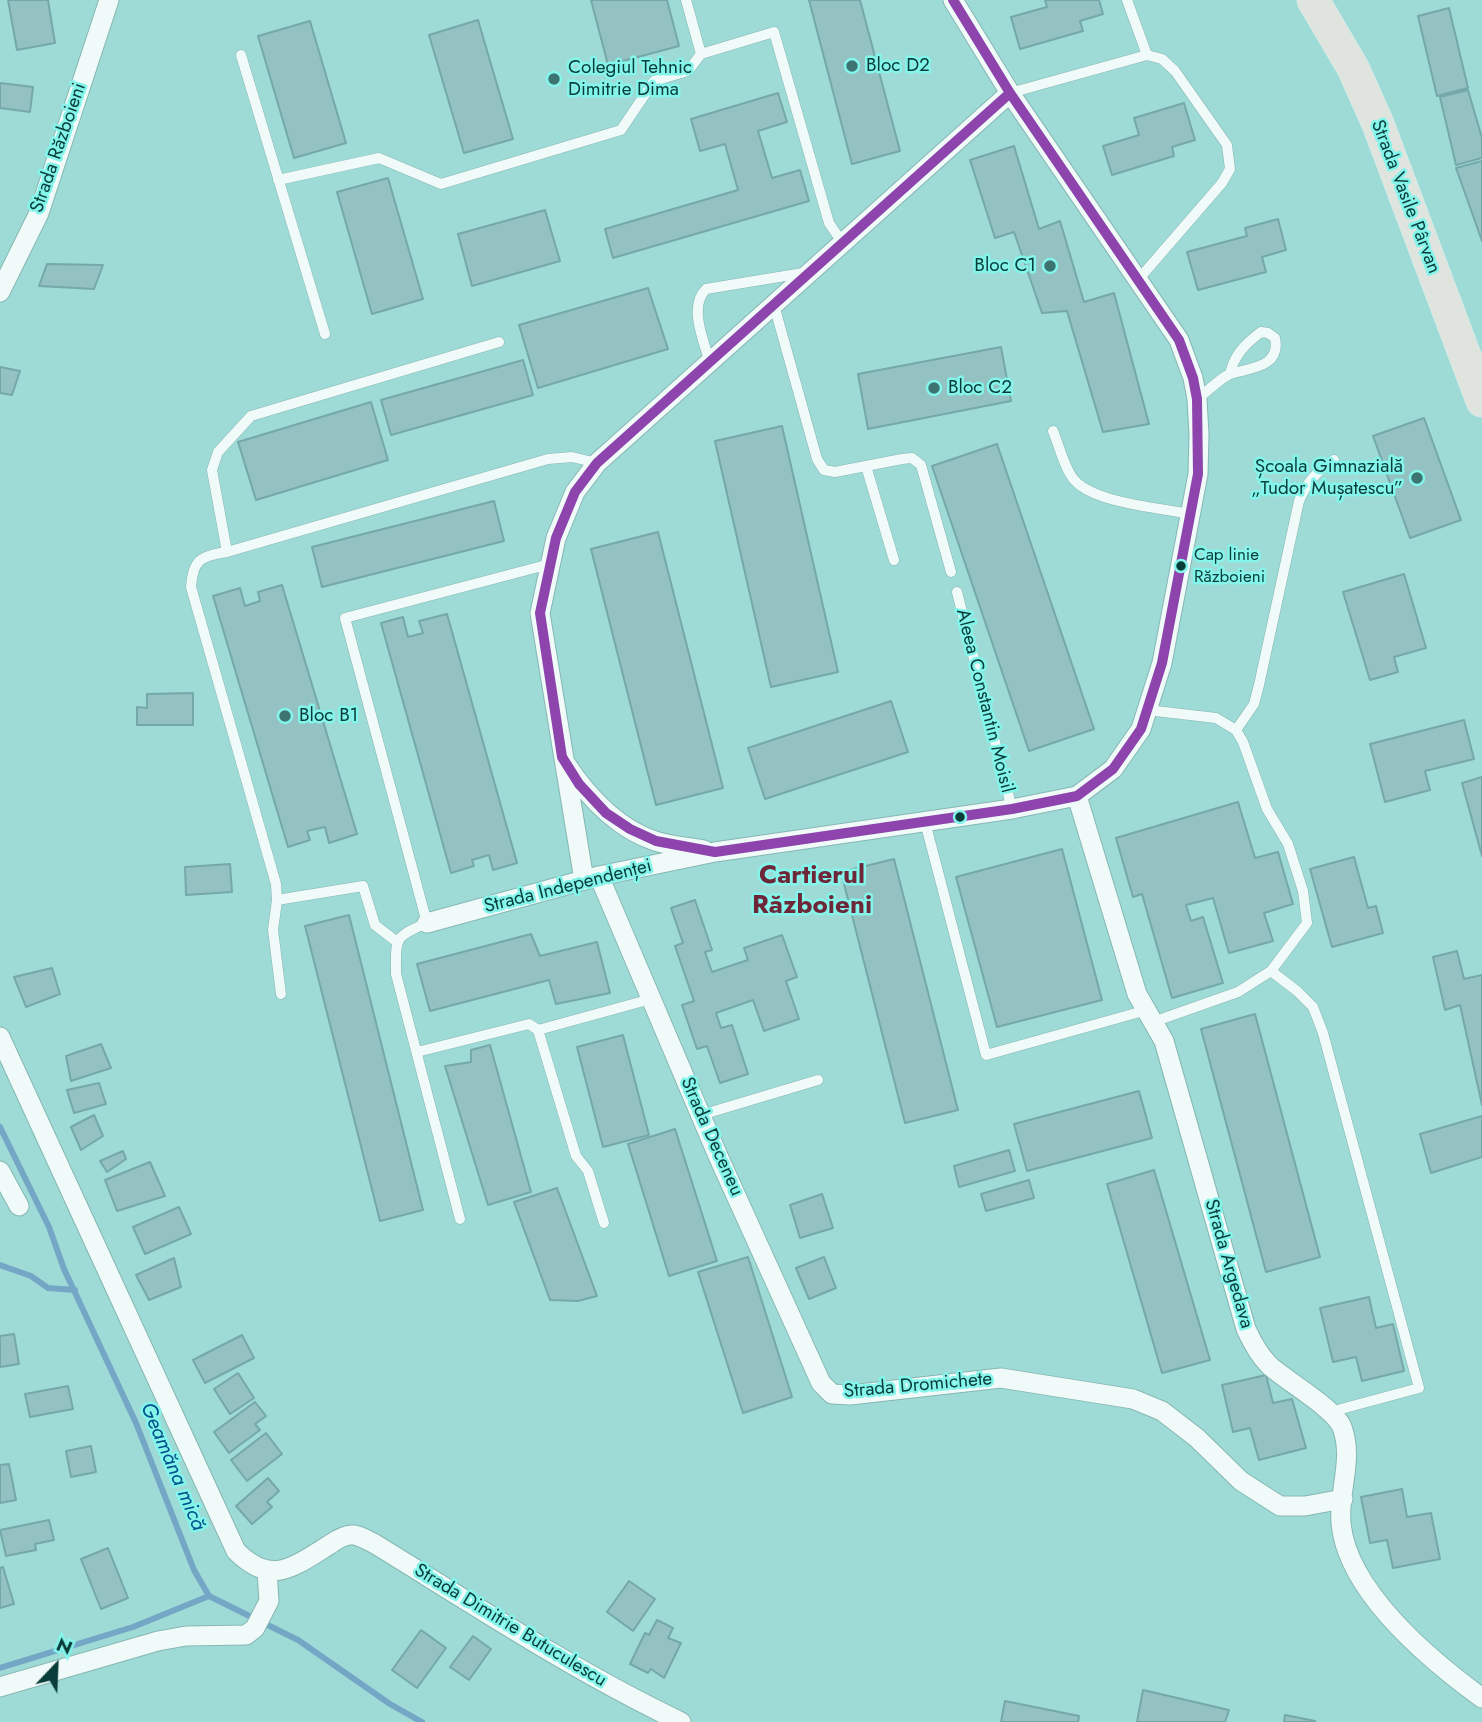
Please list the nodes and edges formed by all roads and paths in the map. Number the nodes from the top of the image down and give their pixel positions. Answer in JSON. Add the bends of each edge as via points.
{"nodes":[{"id":1,"x":109,"y":0,"type":"edge"},
{"id":2,"x":686,"y":0,"type":"edge"},
{"id":3,"x":953,"y":0,"type":"edge"},
{"id":4,"x":1127,"y":0,"type":"edge"},
{"id":5,"x":1313,"y":0,"type":"edge"},
{"id":6,"x":701,"y":54,"type":"junction"},
{"id":7,"x":241,"y":55,"type":"dead end"},
{"id":8,"x":1147,"y":55,"type":"junction"},
{"id":9,"x":1010,"y":93,"type":"junction"},
{"id":10,"x":278,"y":180,"type":"junction"},
{"id":11,"x":842,"y":242,"type":"junction"},
{"id":12,"x":810,"y":272,"type":"junction"},
{"id":13,"x":1138,"y":280,"type":"junction"},
{"id":14,"x":0,"y":292,"type":"edge"},
{"id":15,"x":774,"y":305,"type":"junction"},
{"id":16,"x":325,"y":334,"type":"dead end"},
{"id":17,"x":499,"y":342,"type":"dead end"},
{"id":18,"x":710,"y":363,"type":"junction"},
{"id":19,"x":1230,"y":374,"type":"junction"},
{"id":20,"x":1197,"y":400,"type":"junction"},
{"id":21,"x":1482,"y":401,"type":"edge"},
{"id":22,"x":1053,"y":431,"type":"dead end"},
{"id":23,"x":1334,"y":460,"type":"dead end"},
{"id":24,"x":597,"y":463,"type":"junction"},
{"id":25,"x":866,"y":466,"type":"junction"},
{"id":26,"x":1191,"y":514,"type":"junction"},
{"id":27,"x":227,"y":552,"type":"junction"},
{"id":28,"x":894,"y":560,"type":"dead end"},
{"id":29,"x":550,"y":565,"type":"junction"},
{"id":30,"x":951,"y":572,"type":"dead end"},
{"id":31,"x":957,"y":593,"type":"dead end"},
{"id":32,"x":1147,"y":710,"type":"junction"},
{"id":33,"x":1236,"y":730,"type":"junction"},
{"id":34,"x":562,"y":757,"type":"junction"},
{"id":35,"x":1077,"y":796,"type":"junction"},
{"id":36,"x":1012,"y":809,"type":"junction"},
{"id":37,"x":925,"y":822,"type":"junction"},
{"id":38,"x":715,"y":852,"type":"junction"},
{"id":39,"x":591,"y":878,"type":"junction"},
{"id":40,"x":278,"y":900,"type":"junction"},
{"id":41,"x":426,"y":923,"type":"junction"},
{"id":42,"x":397,"y":942,"type":"junction"},
{"id":43,"x":1270,"y":971,"type":"junction"},
{"id":44,"x":281,"y":994,"type":"dead end"},
{"id":45,"x":651,"y":999,"type":"junction"},
{"id":46,"x":1150,"y":1016,"type":"junction"},
{"id":47,"x":538,"y":1030,"type":"junction"},
{"id":48,"x":0,"y":1037,"type":"edge"},
{"id":49,"x":417,"y":1052,"type":"junction"},
{"id":50,"x":818,"y":1080,"type":"dead end"},
{"id":51,"x":701,"y":1115,"type":"junction"},
{"id":52,"x":0,"y":1171,"type":"edge"},
{"id":53,"x":19,"y":1206,"type":"dead end"},
{"id":54,"x":460,"y":1219,"type":"dead end"},
{"id":55,"x":604,"y":1223,"type":"dead end"},
{"id":56,"x":832,"y":1394,"type":"joint"},
{"id":57,"x":1330,"y":1412,"type":"junction"},
{"id":58,"x":1343,"y":1499,"type":"junction"},
{"id":59,"x":267,"y":1572,"type":"junction"},
{"id":60,"x":0,"y":1687,"type":"edge"},
{"id":61,"x":1482,"y":1698,"type":"edge"},
{"id":62,"x":681,"y":1722,"type":"edge"}],
"edges":[{"from":1,"to":14,"type":"street","name":"Strada Războieni","via":[[39,213]]},
{"from":2,"to":6,"type":"lane"},
{"from":3,"to":9,"type":"street","name":"Strada Independenței"},
{"from":4,"to":8,"type":"lane"},
{"from":5,"to":21,"type":"main road","name":"Strada Vasile Pârvan","via":[[1353,68],[1378,124]]},
{"from":6,"to":10,"type":"lane","via":[[688,71],[654,81],[621,130],[441,184],[379,158]]},
{"from":6,"to":11,"type":"lane","via":[[774,32],[829,223]]},
{"from":7,"to":10,"type":"lane"},
{"from":8,"to":9,"type":"lane"},
{"from":8,"to":13,"type":"lane","via":[[1162,59],[1175,71],[1227,145],[1230,169]]},
{"from":9,"to":11,"type":"street","name":"Strada Deceneu"},
{"from":9,"to":13,"type":"street","name":"Strada Independenței"},
{"from":10,"to":16,"type":"lane"},
{"from":11,"to":12,"type":"street","name":"Strada Deceneu"},
{"from":12,"to":15,"type":"street","name":"Strada Deceneu"},
{"from":12,"to":18,"type":"lane","via":[[706,289],[696,305]]},
{"from":13,"to":20,"type":"street","name":"Strada Independenței","via":[[1179,340]]},
{"from":15,"to":18,"type":"street","name":"Strada Deceneu"},
{"from":15,"to":25,"type":"lane","via":[[817,459],[824,470],[835,472]]},
{"from":17,"to":27,"type":"lane","via":[[251,416],[218,452],[212,470]]},
{"from":18,"to":24,"type":"street","name":"Strada Deceneu"},
{"from":19,"to":19,"type":"lane","via":[[1263,366],[1273,354],[1275,338],[1261,332],[1233,359]]},
{"from":19,"to":20,"type":"lane"},
{"from":20,"to":26,"type":"street","name":"Strada Independenței","via":[[1198,474]]},
{"from":22,"to":26,"type":"lane","via":[[1072,478],[1089,491]]},
{"from":23,"to":33,"type":"lane","via":[[1318,471],[1299,501],[1254,704]]},
{"from":24,"to":27,"type":"lane","via":[[572,457],[548,459]]},
{"from":24,"to":29,"type":"street","name":"Strada Deceneu","via":[[575,492]]},
{"from":25,"to":28,"type":"lane"},
{"from":25,"to":30,"type":"lane","via":[[912,458],[921,465]]},
{"from":26,"to":32,"type":"street","name":"Strada Independenței","via":[[1162,663]]},
{"from":27,"to":40,"type":"lane","via":[[206,555],[198,562],[191,587]]},
{"from":29,"to":34,"type":"street","name":"Strada Deceneu","via":[[540,613]]},
{"from":29,"to":41,"type":"lane","via":[[345,618]]},
{"from":31,"to":36,"type":"lane","name":"Aleea Constantin Moisil"},
{"from":32,"to":33,"type":"lane","via":[[1216,718]]},
{"from":32,"to":35,"type":"street","name":"Strada Independenței","via":[[1141,729],[1112,769]]},
{"from":33,"to":43,"type":"lane","via":[[1266,808],[1288,844],[1303,891],[1307,923]]},
{"from":34,"to":38,"type":"street","via":[[606,813],[630,829],[656,841]]},
{"from":34,"to":39,"type":"street","name":"Strada Deceneu"},
{"from":35,"to":36,"type":"street","name":"Strada Independenței"},
{"from":35,"to":46,"type":"street","name":"Strada Argedava","via":[[1137,993]]},
{"from":36,"to":37,"type":"street","name":"Strada Independenței"},
{"from":37,"to":38,"type":"street","name":"Strada Independenței"},
{"from":37,"to":46,"type":"lane","via":[[986,1055]]},
{"from":38,"to":39,"type":"street","name":"Strada Independenței"},
{"from":39,"to":41,"type":"street","name":"Strada Independenței"},
{"from":39,"to":45,"type":"street","name":"Strada Deceneu"},
{"from":40,"to":42,"type":"lane","via":[[363,886],[375,925]]},
{"from":40,"to":44,"type":"lane","via":[[273,930]]},
{"from":41,"to":42,"type":"lane","via":[[403,933]]},
{"from":42,"to":49,"type":"lane","via":[[396,974]]},
{"from":43,"to":46,"type":"lane","via":[[1238,992]]},
{"from":43,"to":57,"type":"lane","via":[[1313,1007],[1323,1033],[1419,1388]]},
{"from":45,"to":47,"type":"lane"},
{"from":45,"to":51,"type":"street","name":"Strada Deceneu"},
{"from":46,"to":57,"type":"street","name":"Strada Argedava","via":[[1164,1041],[1245,1329],[1267,1363]]},
{"from":47,"to":49,"type":"lane","via":[[529,1024]]},
{"from":47,"to":55,"type":"lane","via":[[576,1156],[588,1171]]},
{"from":48,"to":59,"type":"street","via":[[223,1526],[236,1551]]},
{"from":49,"to":54,"type":"lane"},
{"from":50,"to":51,"type":"lane"},
{"from":51,"to":56,"type":"street","name":"Strada Deceneu","via":[[821,1383]]},
{"from":52,"to":53,"type":"street"},
{"from":56,"to":58,"type":"street","name":"Strada Dromichete","via":[[1001,1378],[1133,1399],[1162,1411],[1241,1481],[1280,1506]]},
{"from":57,"to":58,"type":"street","name":"Strada Argedava","via":[[1341,1426],[1347,1458]]},
{"from":58,"to":61,"type":"street","name":"Strada Argedava","via":[[1345,1546],[1366,1586],[1429,1656]]},
{"from":59,"to":60,"type":"street","via":[[268,1601],[255,1628],[246,1635],[158,1641]]},
{"from":59,"to":62,"type":"street","name":"Strada Dimitrie Butuculescu","via":[[285,1569],[354,1535],[534,1643]]}]}
